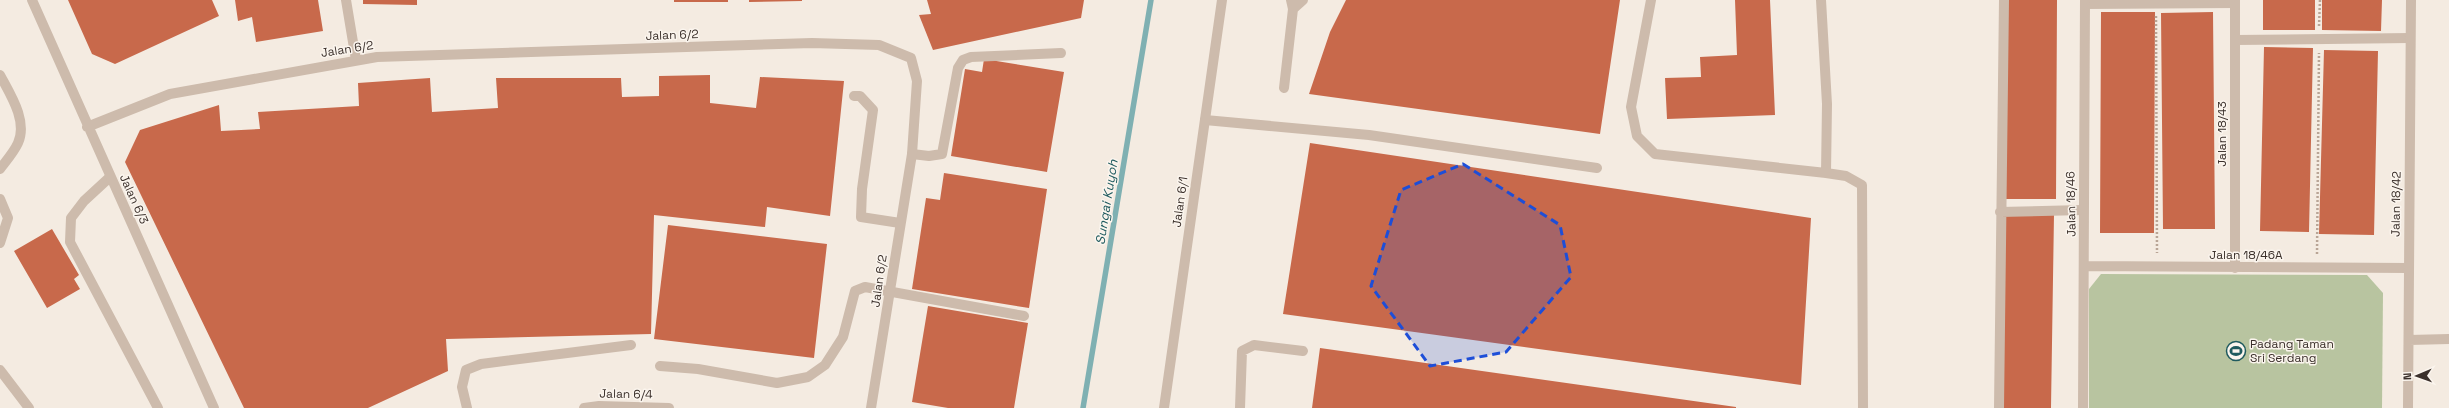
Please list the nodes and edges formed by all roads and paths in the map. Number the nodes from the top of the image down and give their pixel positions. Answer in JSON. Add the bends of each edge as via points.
{"nodes":[{"id":1,"x":32,"y":0,"type":"edge"},
{"id":2,"x":346,"y":0,"type":"edge"},
{"id":3,"x":1222,"y":0,"type":"edge"},
{"id":4,"x":1303,"y":0,"type":"edge"},
{"id":5,"x":1651,"y":0,"type":"edge"},
{"id":6,"x":1821,"y":0,"type":"edge"},
{"id":7,"x":2004,"y":0,"type":"edge"},
{"id":8,"x":2320,"y":0,"type":"edge"},
{"id":9,"x":2410,"y":0,"type":"edge"},
{"id":10,"x":2235,"y":1,"type":"edge"},
{"id":11,"x":2085,"y":2,"type":"edge"},
{"id":12,"x":2156,"y":4,"type":"junction"},
{"id":13,"x":1292,"y":5,"type":"edge"},
{"id":14,"x":2410,"y":38,"type":"junction"},
{"id":15,"x":2319,"y":39,"type":"junction"},
{"id":16,"x":2235,"y":40,"type":"junction"},
{"id":17,"x":1061,"y":53,"type":"dead end"},
{"id":18,"x":356,"y":60,"type":"junction"},
{"id":19,"x":0,"y":75,"type":"edge"},
{"id":20,"x":1284,"y":88,"type":"dead end"},
{"id":21,"x":854,"y":96,"type":"dead end"},
{"id":22,"x":1205,"y":120,"type":"junction"},
{"id":23,"x":87,"y":127,"type":"junction"},
{"id":24,"x":912,"y":154,"type":"junction"},
{"id":25,"x":1597,"y":168,"type":"dead end"},
{"id":26,"x":0,"y":169,"type":"edge"},
{"id":27,"x":1826,"y":173,"type":"junction"},
{"id":28,"x":110,"y":177,"type":"junction"},
{"id":29,"x":0,"y":199,"type":"edge"},
{"id":30,"x":2083,"y":210,"type":"junction"},
{"id":31,"x":2000,"y":212,"type":"junction"},
{"id":32,"x":900,"y":223,"type":"junction"},
{"id":33,"x":0,"y":243,"type":"edge"},
{"id":34,"x":2085,"y":266,"type":"junction"},
{"id":35,"x":2157,"y":268,"type":"junction"},
{"id":36,"x":2235,"y":268,"type":"junction"},
{"id":37,"x":2317,"y":268,"type":"junction"},
{"id":38,"x":2408,"y":268,"type":"junction"},
{"id":39,"x":891,"y":293,"type":"junction"},
{"id":40,"x":1024,"y":316,"type":"dead end"},
{"id":41,"x":2449,"y":339,"type":"edge"},
{"id":42,"x":2409,"y":340,"type":"junction"},
{"id":43,"x":631,"y":345,"type":"dead end"},
{"id":44,"x":1303,"y":352,"type":"dead end"},
{"id":45,"x":660,"y":366,"type":"dead end"},
{"id":46,"x":0,"y":370,"type":"edge"},
{"id":47,"x":599,"y":407,"type":"edge"},
{"id":48,"x":29,"y":408,"type":"edge"},
{"id":49,"x":158,"y":408,"type":"edge"},
{"id":50,"x":214,"y":408,"type":"edge"},
{"id":51,"x":467,"y":408,"type":"edge"},
{"id":52,"x":584,"y":408,"type":"edge"},
{"id":53,"x":669,"y":408,"type":"edge"},
{"id":54,"x":871,"y":408,"type":"edge"},
{"id":55,"x":1164,"y":408,"type":"edge"},
{"id":56,"x":1240,"y":408,"type":"edge"},
{"id":57,"x":1863,"y":408,"type":"edge"},
{"id":58,"x":1999,"y":408,"type":"edge"},
{"id":59,"x":2083,"y":408,"type":"edge"},
{"id":60,"x":2408,"y":408,"type":"edge"}],
"edges":[{"from":1,"to":23,"type":"street","name":"Jalan 6/3"},
{"from":2,"to":18,"type":"street"},
{"from":3,"to":22,"type":"street","name":"Jalan 6/1"},
{"from":4,"to":13,"type":"street"},
{"from":5,"to":27,"type":"street","via":[[1631,107],[1637,136],[1655,154]]},
{"from":6,"to":27,"type":"street","via":[[1827,104]]},
{"from":7,"to":31,"type":"street"},
{"from":8,"to":15,"type":"path"},
{"from":9,"to":14,"type":"street","name":"Jalan 18/42"},
{"from":10,"to":12,"type":"street"},
{"from":10,"to":16,"type":"street","name":"Jalan 18/43"},
{"from":11,"to":12,"type":"street"},
{"from":11,"to":30,"type":"street","name":"Jalan 18/46"},
{"from":12,"to":35,"type":"path"},
{"from":13,"to":20,"type":"street"},
{"from":14,"to":15,"type":"street"},
{"from":14,"to":38,"type":"street","name":"Jalan 18/42"},
{"from":15,"to":16,"type":"street"},
{"from":15,"to":37,"type":"path"},
{"from":16,"to":36,"type":"street","name":"Jalan 18/43"},
{"from":17,"to":24,"type":"street","via":[[971,57],[964,60],[958,68],[942,154]]},
{"from":18,"to":23,"type":"street","name":"Jalan 6/2","via":[[170,94]]},
{"from":18,"to":24,"type":"street","name":"Jalan 6/2","via":[[377,57],[797,44],[879,45],[911,58],[917,81]]},
{"from":19,"to":26,"type":"street","via":[[16,104],[20,127],[19,143]]},
{"from":21,"to":32,"type":"street","via":[[860,96],[873,110],[862,189],[861,217]]},
{"from":22,"to":25,"type":"street","via":[[1369,135]]},
{"from":22,"to":55,"type":"street","name":"Jalan 6/1"},
{"from":23,"to":28,"type":"street","name":"Jalan 6/3"},
{"from":24,"to":32,"type":"street","name":"Jalan 6/2"},
{"from":27,"to":57,"type":"street","via":[[1846,176],[1862,185]]},
{"from":28,"to":49,"type":"street","via":[[84,201],[71,218],[70,242]]},
{"from":28,"to":50,"type":"street","name":"Jalan 6/3"},
{"from":29,"to":33,"type":"street","via":[[8,218]]},
{"from":30,"to":31,"type":"street"},
{"from":30,"to":34,"type":"street","name":"Jalan 18/46"},
{"from":31,"to":58,"type":"street"},
{"from":32,"to":39,"type":"street","name":"Jalan 6/2"},
{"from":34,"to":35,"type":"street","name":"Jalan 18/46A"},
{"from":34,"to":59,"type":"street","name":"Jalan 18/46"},
{"from":35,"to":36,"type":"street","name":"Jalan 18/46A"},
{"from":36,"to":37,"type":"street","name":"Jalan 18/46A"},
{"from":37,"to":38,"type":"street","name":"Jalan 18/46A"},
{"from":38,"to":42,"type":"street","name":"Jalan 18/42"},
{"from":39,"to":40,"type":"street"},
{"from":39,"to":45,"type":"street","via":[[866,287],[855,291],[843,337],[825,365],[808,377],[777,383],[698,369]]},
{"from":39,"to":54,"type":"street","name":"Jalan 6/2"},
{"from":41,"to":42,"type":"street"},
{"from":42,"to":60,"type":"street","name":"Jalan 18/42"},
{"from":43,"to":51,"type":"street","via":[[481,364],[466,370],[462,387]]},
{"from":44,"to":56,"type":"street","via":[[1254,345],[1242,351]]},
{"from":46,"to":48,"type":"street"},
{"from":47,"to":52,"type":"street","name":"Jalan 6/4"},
{"from":47,"to":53,"type":"street","name":"Jalan 6/4"}]}
